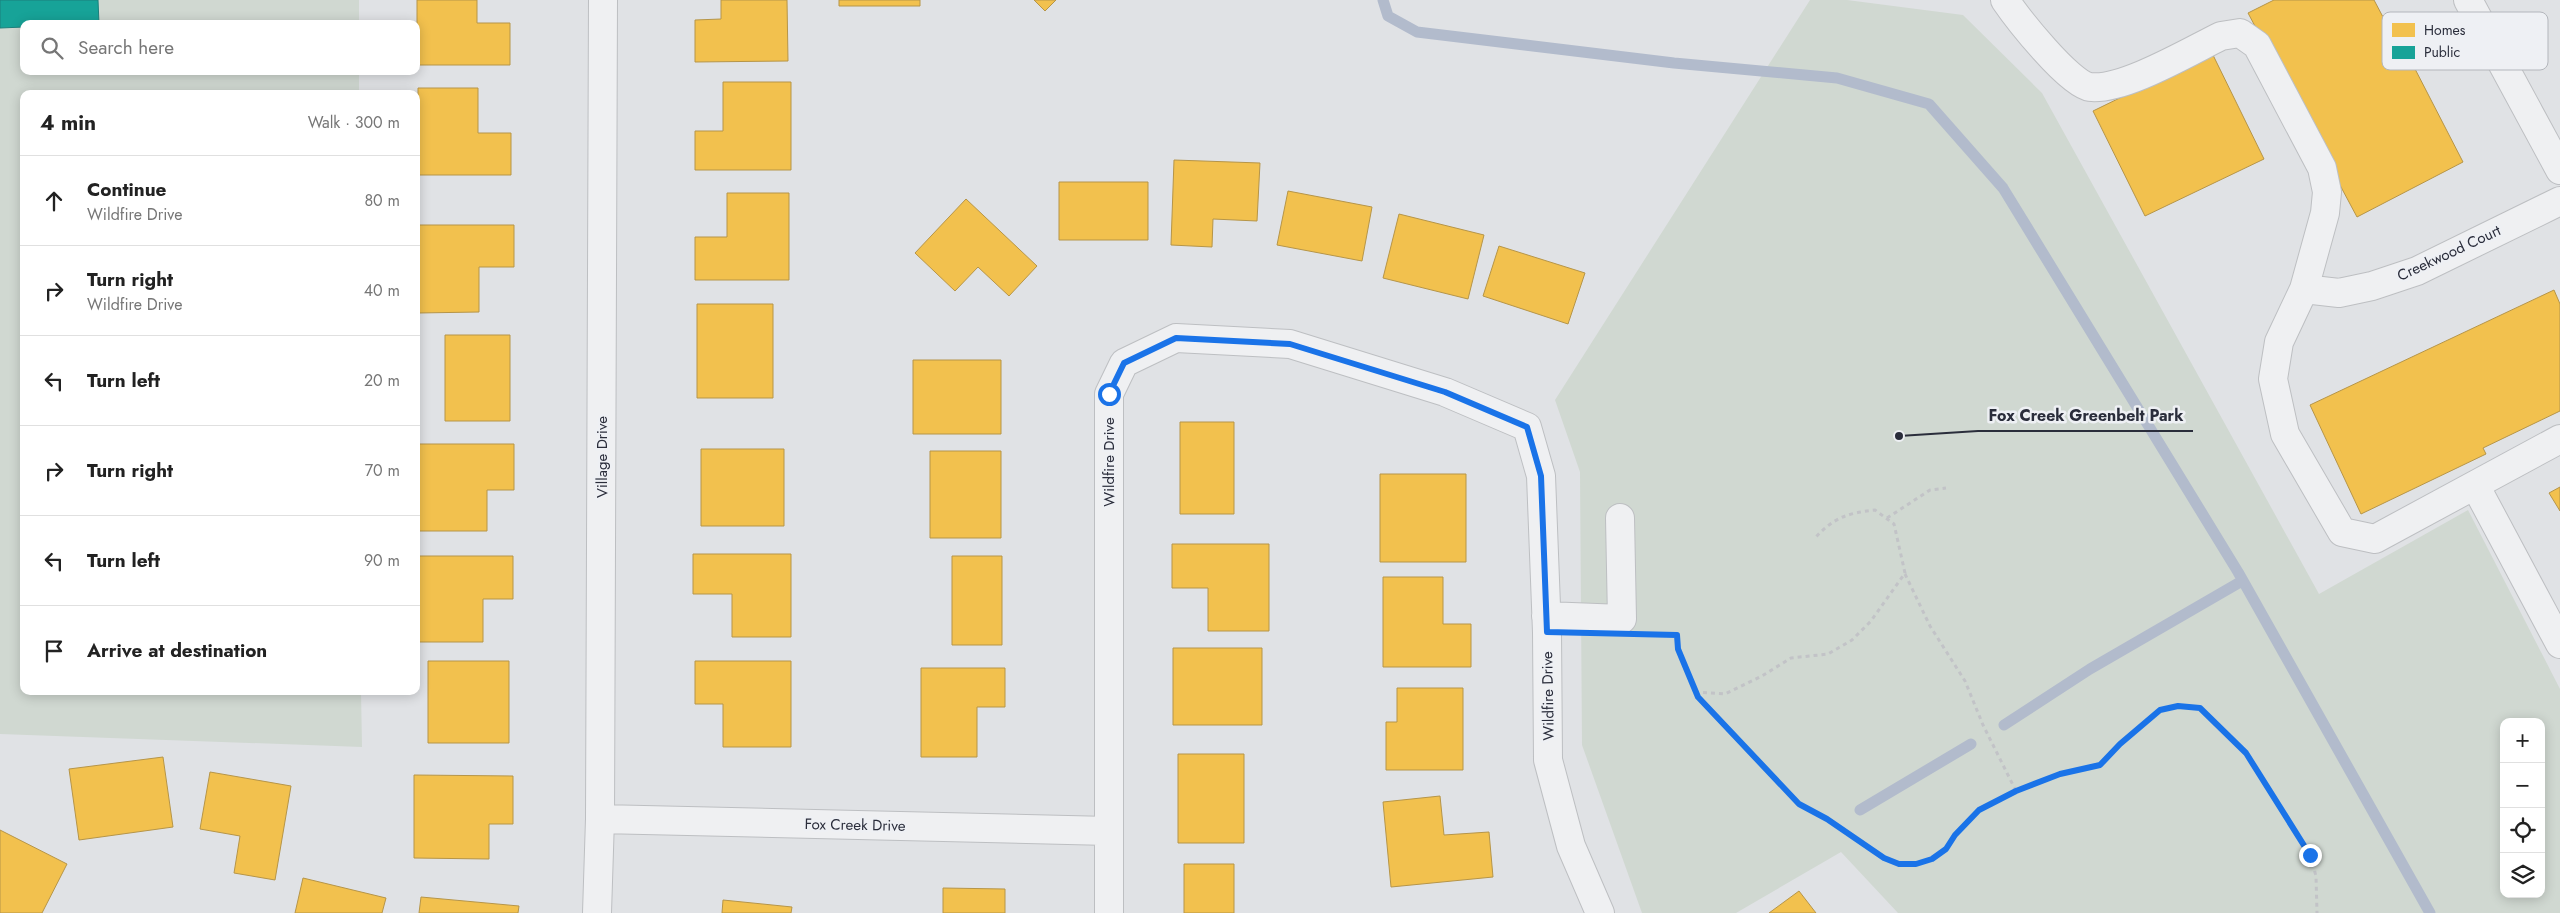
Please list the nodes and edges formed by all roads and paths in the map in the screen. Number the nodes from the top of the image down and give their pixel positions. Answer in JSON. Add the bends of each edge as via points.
{"nodes":[{"id":1,"x":603,"y":0,"type":"edge"},
{"id":2,"x":2005,"y":0,"type":"edge"},
{"id":3,"x":2468,"y":0,"type":"edge"},
{"id":4,"x":2474,"y":12,"type":"edge"},
{"id":5,"x":2506,"y":70,"type":"edge"},
{"id":6,"x":2560,"y":170,"type":"edge"},
{"id":7,"x":2560,"y":201,"type":"edge"},
{"id":8,"x":2304,"y":289,"type":"junction"},
{"id":9,"x":2560,"y":439,"type":"edge"},
{"id":10,"x":2475,"y":485,"type":"junction"},
{"id":11,"x":1946,"y":488,"type":"dead end"},
{"id":12,"x":1620,"y":518,"type":"dead end"},
{"id":13,"x":1887,"y":518,"type":"junction"},
{"id":14,"x":1814,"y":539,"type":"dead end"},
{"id":15,"x":1905,"y":573,"type":"junction"},
{"id":16,"x":1546,"y":616,"type":"junction"},
{"id":17,"x":1649,"y":635,"type":"dead end"},
{"id":18,"x":2560,"y":644,"type":"edge"},
{"id":19,"x":1696,"y":692,"type":"junction"},
{"id":20,"x":2016,"y":791,"type":"junction"},
{"id":21,"x":600,"y":819,"type":"junction"},
{"id":22,"x":1109,"y":831,"type":"junction"},
{"id":23,"x":597,"y":913,"type":"edge"},
{"id":24,"x":1109,"y":913,"type":"edge"},
{"id":25,"x":1600,"y":913,"type":"edge"},
{"id":26,"x":2317,"y":913,"type":"edge"}],
"edges":[{"from":1,"to":21,"type":"street","name":"Village Drive"},
{"from":2,"to":8,"type":"street","via":[[2069,74],[2089,87],[2118,85],[2222,36],[2240,33],[2257,45],[2322,168],[2326,184],[2325,213]]},
{"from":3,"to":4,"type":"street"},
{"from":5,"to":6,"type":"street"},
{"from":7,"to":8,"type":"street","name":"Creekwood Court","via":[[2417,270],[2381,283],[2338,293]]},
{"from":8,"to":10,"type":"street","via":[[2279,342],[2273,379],[2285,434],[2342,532],[2375,539]]},
{"from":9,"to":10,"type":"street"},
{"from":10,"to":18,"type":"street"},
{"from":11,"to":13,"type":"path","via":[[1930,490]]},
{"from":12,"to":16,"type":"street","via":[[1622,619]]},
{"from":13,"to":14,"type":"path","via":[[1875,510],[1849,513],[1827,525]]},
{"from":13,"to":15,"type":"path","via":[[1894,524]]},
{"from":15,"to":19,"type":"path","via":[[1871,621],[1852,640],[1828,654],[1791,658],[1725,694]]},
{"from":15,"to":20,"type":"path","via":[[1930,626],[1965,682]]},
{"from":16,"to":22,"type":"street","name":"Wildfire Drive","via":[[1541,476],[1527,427],[1445,392],[1290,344],[1176,338],[1124,363],[1109,394]]},
{"from":16,"to":25,"type":"street","name":"Wildfire Drive","via":[[1548,760],[1571,846]]},
{"from":17,"to":19,"type":"path","via":[[1677,635],[1678,649]]},
{"from":19,"to":20,"type":"path","via":[[1799,804],[1884,858],[1899,864],[1916,864],[1932,859],[1946,849],[1979,810]]},
{"from":20,"to":26,"type":"path","via":[[2060,774],[2100,765],[2160,710],[2178,706],[2200,708],[2246,753],[2310,855],[2316,876]]},
{"from":21,"to":22,"type":"street","name":"Fox Creek Drive"},
{"from":21,"to":23,"type":"street","name":"Village Drive"},
{"from":22,"to":24,"type":"street","name":"Wildfire Drive"}]}
